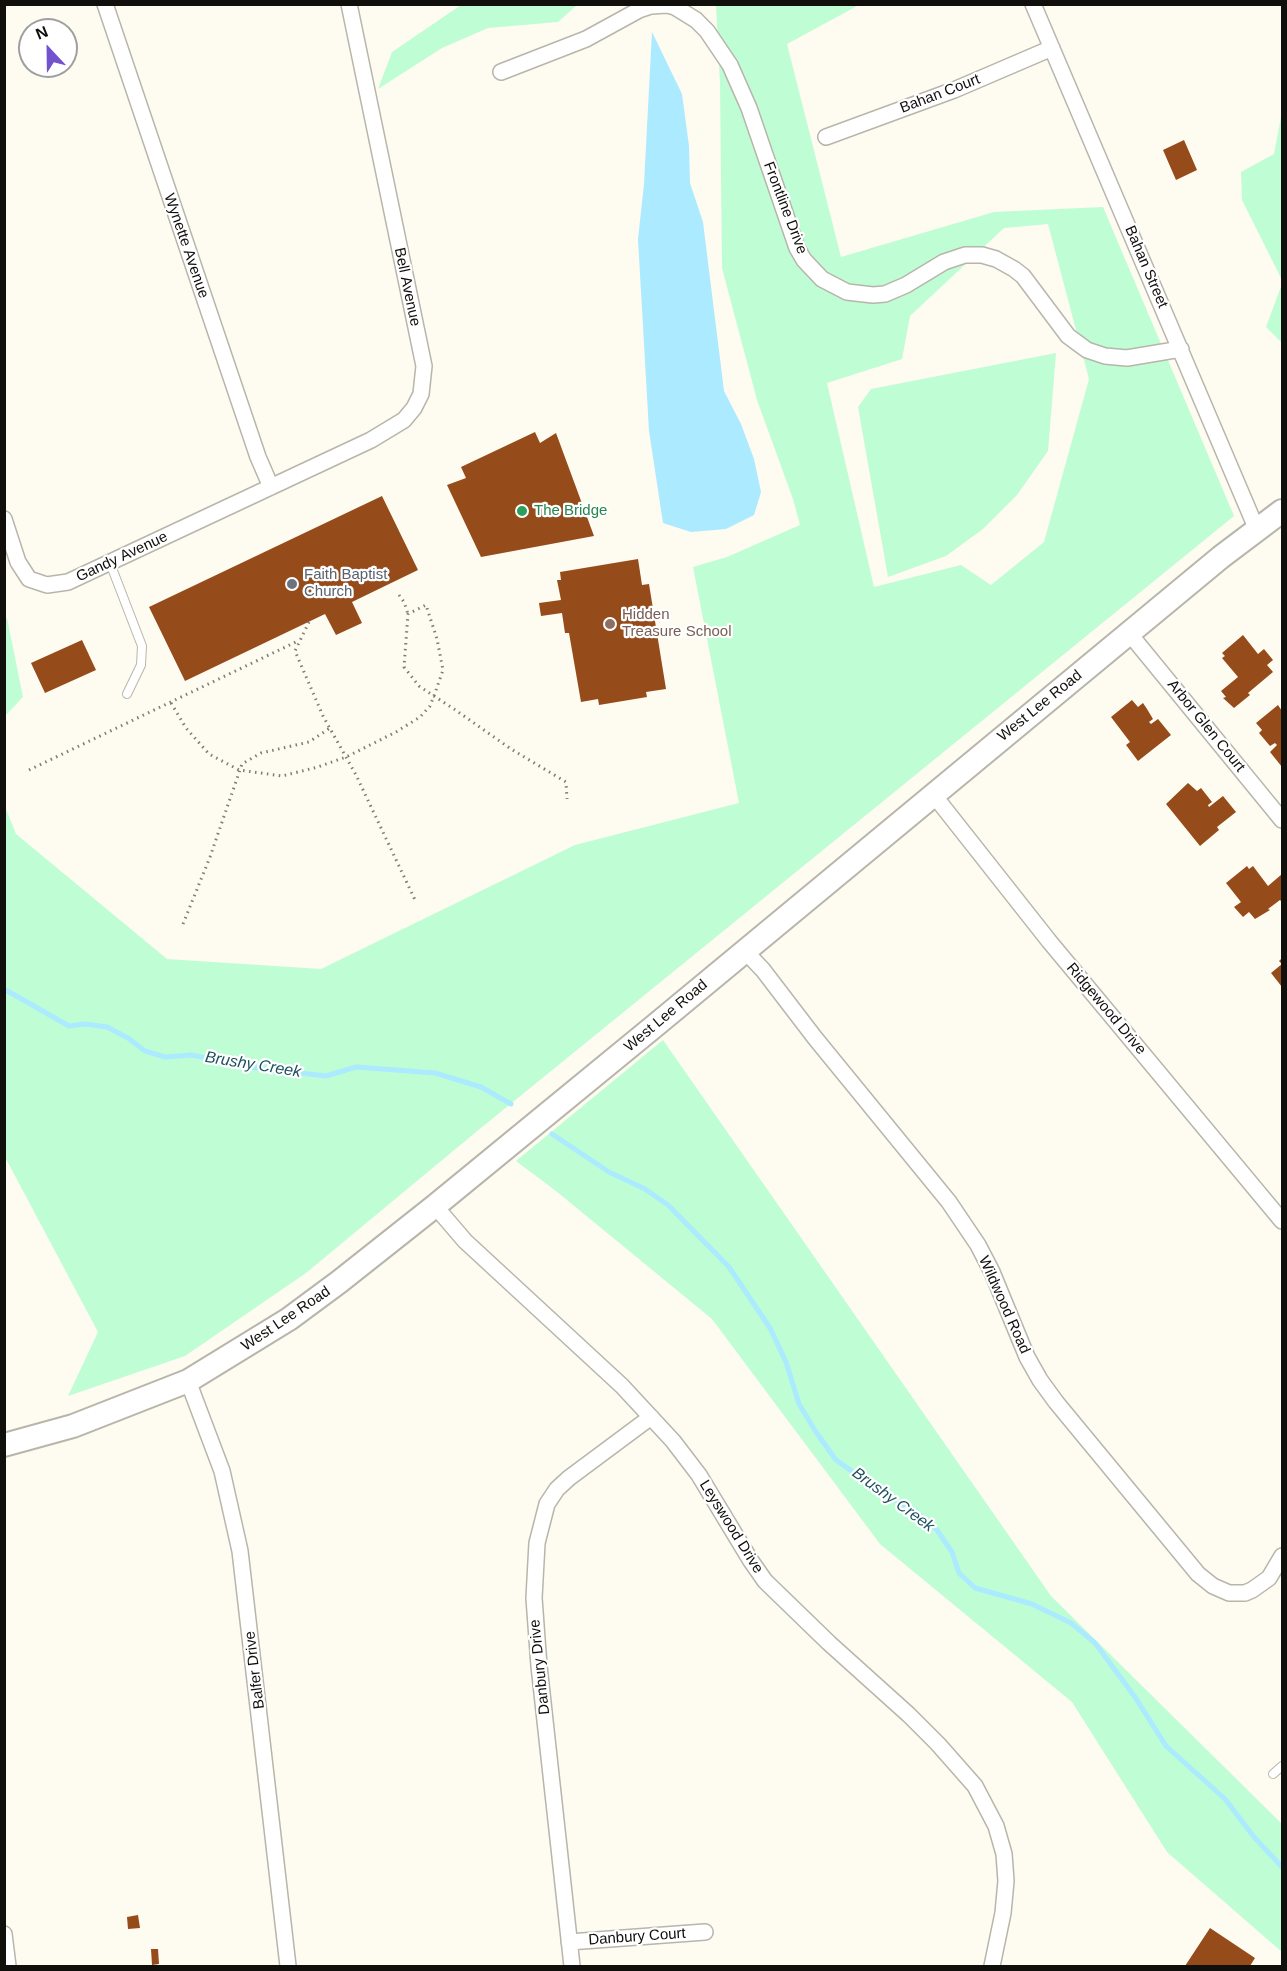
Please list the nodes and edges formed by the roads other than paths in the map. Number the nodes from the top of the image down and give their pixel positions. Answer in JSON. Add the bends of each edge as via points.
{"nodes":[{"id":1,"x":105,"y":4,"type":"edge"},
{"id":2,"x":349,"y":4,"type":"edge"},
{"id":3,"x":1033,"y":4,"type":"edge"},
{"id":4,"x":1052,"y":48,"type":"junction"},
{"id":5,"x":501,"y":72,"type":"dead end"},
{"id":6,"x":826,"y":138,"type":"dead end"},
{"id":7,"x":1180,"y":349,"type":"junction"},
{"id":8,"x":271,"y":486,"type":"junction"},
{"id":9,"x":1282,"y":511,"type":"edge"},
{"id":10,"x":4,"y":519,"type":"edge"},
{"id":11,"x":1257,"y":530,"type":"junction"},
{"id":12,"x":110,"y":563,"type":"junction"},
{"id":13,"x":1129,"y":633,"type":"junction"},
{"id":14,"x":127,"y":694,"type":"dead end"},
{"id":15,"x":933,"y":794,"type":"junction"},
{"id":16,"x":1282,"y":820,"type":"edge"},
{"id":17,"x":745,"y":951,"type":"junction"},
{"id":18,"x":435,"y":1206,"type":"junction"},
{"id":19,"x":1282,"y":1221,"type":"edge"},
{"id":20,"x":188,"y":1381,"type":"junction"},
{"id":21,"x":651,"y":1417,"type":"junction"},
{"id":22,"x":4,"y":1445,"type":"edge"},
{"id":23,"x":1282,"y":1556,"type":"edge"},
{"id":24,"x":1282,"y":1766,"type":"edge"},
{"id":25,"x":1273,"y":1774,"type":"dead end"},
{"id":26,"x":705,"y":1932,"type":"dead end"},
{"id":27,"x":4,"y":1934,"type":"edge"},
{"id":28,"x":569,"y":1942,"type":"junction"},
{"id":29,"x":8,"y":1966,"type":"edge"},
{"id":30,"x":288,"y":1966,"type":"edge"},
{"id":31,"x":572,"y":1966,"type":"edge"},
{"id":32,"x":992,"y":1966,"type":"edge"}],
"edges":[{"from":1,"to":8,"type":"street","name":"Wynette Avenue"},
{"from":2,"to":8,"type":"street","name":"Bell Avenue","via":[[424,366],[423,385],[414,408],[390,430]]},
{"from":3,"to":4,"type":"street","name":"Bahan Street"},
{"from":4,"to":6,"type":"street","name":"Bahan Court"},
{"from":4,"to":7,"type":"street","name":"Bahan Street"},
{"from":5,"to":7,"type":"street","name":"Frontline Drive","via":[[586,39],[639,10],[675,7],[707,31],[730,65],[749,108],[797,248],[822,279],[847,292],[885,294],[944,262],[965,255],[982,255],[1023,276],[1068,336],[1087,350],[1126,358]]},
{"from":7,"to":11,"type":"street","name":"Bahan Street"},
{"from":8,"to":12,"type":"street","name":"Gandy Avenue"},
{"from":9,"to":11,"type":"street","name":"West Lee Road"},
{"from":10,"to":12,"type":"street","name":"Gandy Avenue","via":[[22,571],[39,585],[60,585]]},
{"from":11,"to":13,"type":"street","name":"West Lee Road"},
{"from":12,"to":14,"type":"lane","via":[[142,646],[141,665]]},
{"from":13,"to":15,"type":"street","name":"West Lee Road"},
{"from":13,"to":16,"type":"street","name":"Arbor Glen Court"},
{"from":15,"to":17,"type":"street","name":"West Lee Road"},
{"from":15,"to":19,"type":"street","name":"Ridgewood Drive","via":[[1049,941]]},
{"from":17,"to":18,"type":"street","name":"West Lee Road"},
{"from":17,"to":23,"type":"street","name":"Wildwood Road","via":[[949,1202],[992,1272],[1040,1380],[1198,1574],[1228,1593],[1245,1593],[1269,1578]]},
{"from":18,"to":20,"type":"street","name":"West Lee Road","via":[[289,1319]]},
{"from":18,"to":21,"type":"street","name":"Leyswood Drive","via":[[465,1241]]},
{"from":20,"to":22,"type":"street","name":"West Lee Road","via":[[73,1426]]},
{"from":20,"to":30,"type":"street","name":"Balfer Drive","via":[[222,1471],[240,1551]]},
{"from":21,"to":28,"type":"street","name":"Danbury Drive","via":[[557,1489],[548,1504],[537,1543],[534,1598],[538,1666]]},
{"from":21,"to":32,"type":"street","name":"Leyswood Drive","via":[[699,1475],[765,1581],[938,1744],[986,1804],[1000,1838],[1006,1881]]},
{"from":24,"to":25,"type":"lane"},
{"from":26,"to":28,"type":"street","name":"Danbury Court"},
{"from":27,"to":29,"type":"street"},
{"from":28,"to":31,"type":"street","name":"Danbury Drive"}]}
